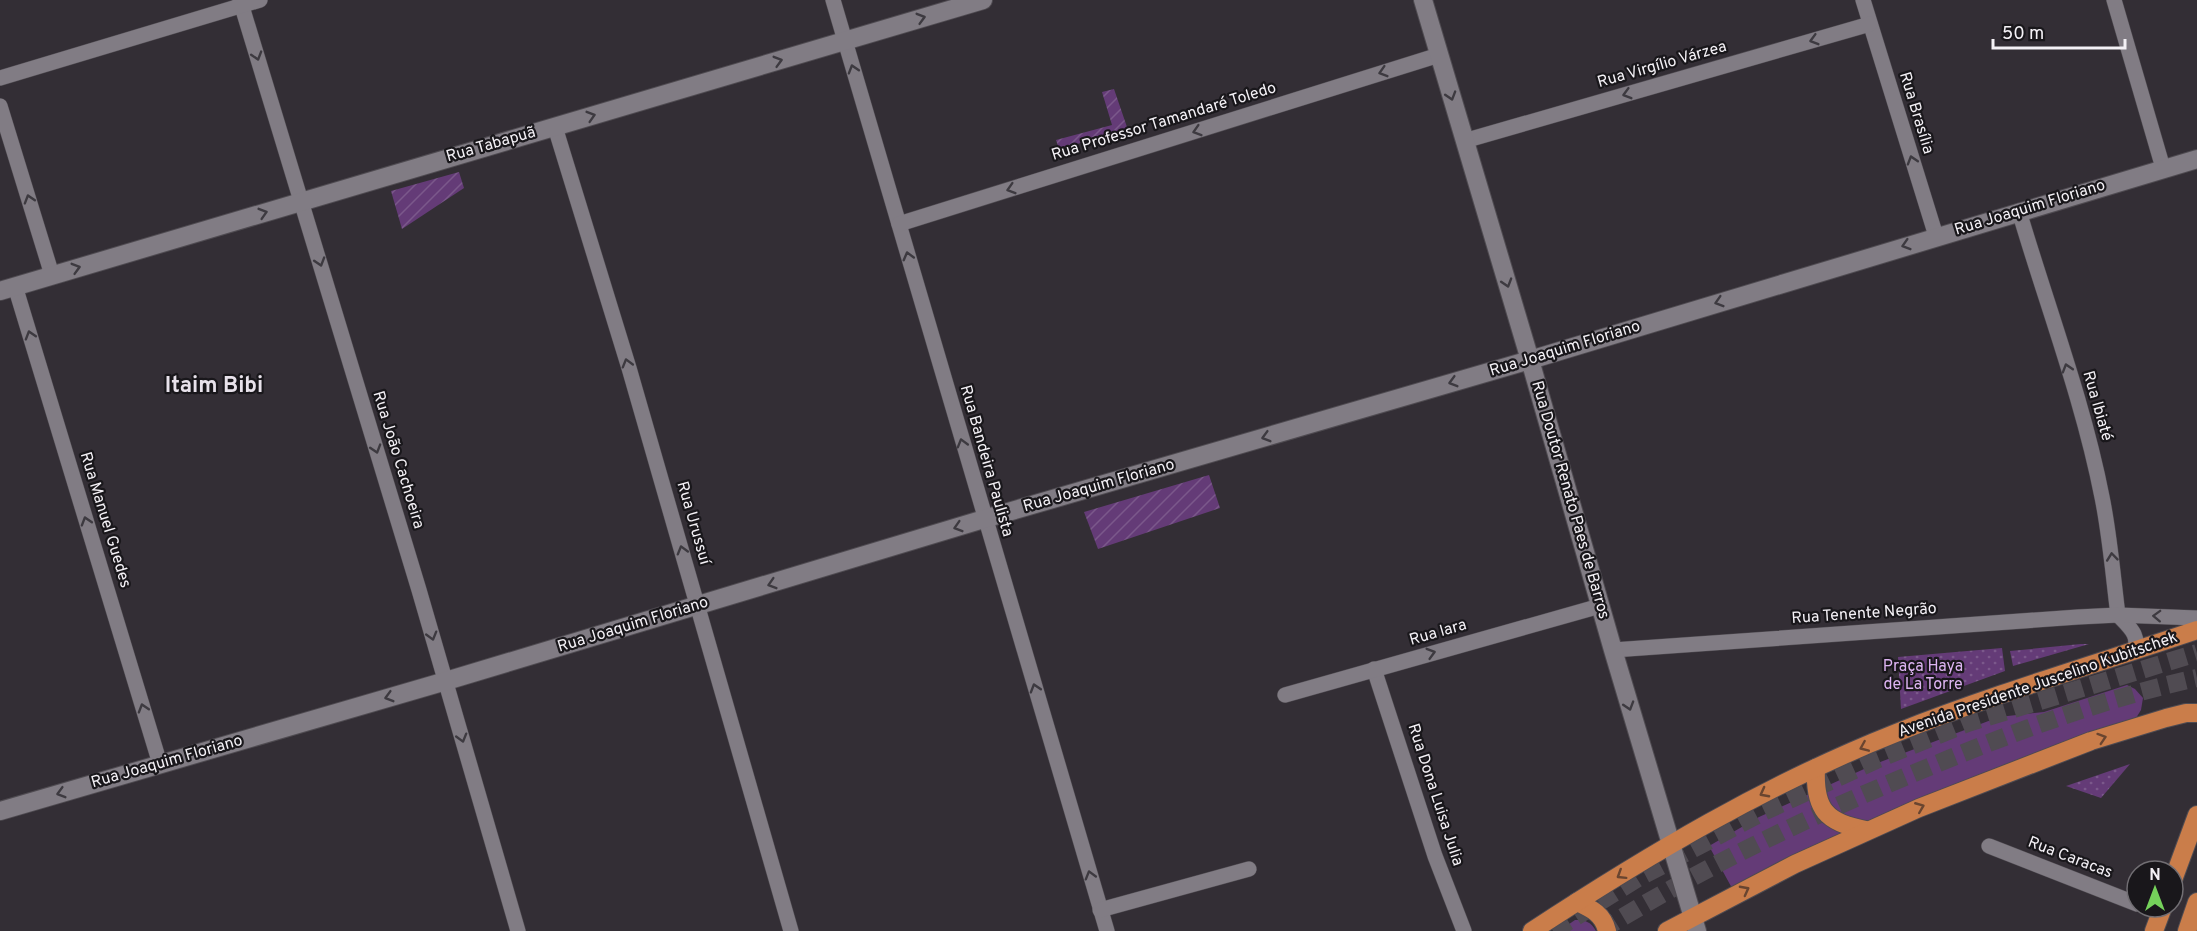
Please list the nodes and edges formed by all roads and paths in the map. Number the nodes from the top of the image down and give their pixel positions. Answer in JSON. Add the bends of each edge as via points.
{"nodes":[{"id":1,"x":260,"y":0,"type":"edge"},
{"id":2,"x":832,"y":0,"type":"edge"},
{"id":3,"x":983,"y":0,"type":"edge"},
{"id":4,"x":1423,"y":0,"type":"edge"},
{"id":5,"x":1863,"y":0,"type":"edge"},
{"id":6,"x":2114,"y":0,"type":"edge"},
{"id":7,"x":241,"y":3,"type":"edge"},
{"id":8,"x":1870,"y":24,"type":"junction"},
{"id":9,"x":844,"y":41,"type":"junction"},
{"id":10,"x":1439,"y":55,"type":"junction"},
{"id":11,"x":0,"y":78,"type":"edge"},
{"id":12,"x":0,"y":106,"type":"edge"},
{"id":13,"x":555,"y":127,"type":"junction"},
{"id":14,"x":1464,"y":141,"type":"junction"},
{"id":15,"x":2197,"y":159,"type":"edge"},
{"id":16,"x":2163,"y":168,"type":"junction"},
{"id":17,"x":302,"y":201,"type":"junction"},
{"id":18,"x":2019,"y":211,"type":"junction"},
{"id":19,"x":900,"y":224,"type":"junction"},
{"id":20,"x":1936,"y":236,"type":"junction"},
{"id":21,"x":52,"y":275,"type":"junction"},
{"id":22,"x":8,"y":289,"type":"edge"},
{"id":23,"x":1530,"y":360,"type":"junction"},
{"id":24,"x":984,"y":519,"type":"junction"},
{"id":25,"x":698,"y":606,"type":"junction"},
{"id":26,"x":1600,"y":606,"type":"junction"},
{"id":27,"x":2118,"y":615,"type":"junction"},
{"id":28,"x":2197,"y":618,"type":"edge"},
{"id":29,"x":2197,"y":630,"type":"edge"},
{"id":30,"x":1612,"y":650,"type":"junction"},
{"id":31,"x":2133,"y":652,"type":"junction"},
{"id":32,"x":1374,"y":669,"type":"junction"},
{"id":33,"x":446,"y":681,"type":"junction"},
{"id":34,"x":1285,"y":694,"type":"dead end"},
{"id":35,"x":2197,"y":713,"type":"edge"},
{"id":36,"x":160,"y":764,"type":"junction"},
{"id":37,"x":1816,"y":768,"type":"junction"},
{"id":38,"x":0,"y":811,"type":"edge"},
{"id":39,"x":2197,"y":815,"type":"edge"},
{"id":40,"x":1866,"y":830,"type":"junction"},
{"id":41,"x":1671,"y":843,"type":"junction"},
{"id":42,"x":1989,"y":846,"type":"dead end"},
{"id":43,"x":2181,"y":859,"type":"edge"},
{"id":44,"x":1250,"y":869,"type":"dead end"},
{"id":45,"x":2125,"y":899,"type":"edge"},
{"id":46,"x":1577,"y":902,"type":"junction"},
{"id":47,"x":2197,"y":902,"type":"edge"},
{"id":48,"x":1101,"y":910,"type":"junction"},
{"id":49,"x":1695,"y":924,"type":"edge"},
{"id":50,"x":518,"y":931,"type":"edge"},
{"id":51,"x":791,"y":931,"type":"edge"},
{"id":52,"x":1107,"y":931,"type":"edge"},
{"id":53,"x":1464,"y":931,"type":"edge"},
{"id":54,"x":1532,"y":931,"type":"edge"},
{"id":55,"x":1607,"y":931,"type":"edge"},
{"id":56,"x":1667,"y":931,"type":"edge"},
{"id":57,"x":2187,"y":931,"type":"edge"}],
"edges":[{"from":1,"to":7,"type":"street"},
{"from":2,"to":9,"type":"street","name":"Rua Bandeira Paulista"},
{"from":9,"to":3,"type":"street","name":"Rua Tabapuã","one_way":true},
{"from":4,"to":10,"type":"street","name":"Rua Doutor Renato Paes de Barros"},
{"from":5,"to":8,"type":"street","name":"Rua Brasília"},
{"from":6,"to":16,"type":"street"},
{"from":7,"to":11,"type":"street"},
{"from":7,"to":17,"type":"street","name":"Rua João Cachoeira","one_way":true},
{"from":8,"to":14,"type":"street","name":"Rua Virgílio Várzea","one_way":true},
{"from":20,"to":8,"type":"street","name":"Rua Brasília","one_way":true},
{"from":13,"to":9,"type":"street","name":"Rua Tabapuã","one_way":true},
{"from":19,"to":9,"type":"street","name":"Rua Bandeira Paulista","one_way":true},
{"from":10,"to":14,"type":"street","name":"Rua Doutor Renato Paes de Barros","one_way":true},
{"from":10,"to":19,"type":"street","name":"Rua Professor Tamandaré Toledo","one_way":true},
{"from":21,"to":12,"type":"street","one_way":true},
{"from":13,"to":17,"type":"street","name":"Rua Tabapuã"},
{"from":25,"to":13,"type":"street","name":"Rua Urussuí","one_way":true},
{"from":14,"to":23,"type":"street","name":"Rua Doutor Renato Paes de Barros","one_way":true},
{"from":15,"to":16,"type":"street","name":"Rua Joaquim Floriano"},
{"from":16,"to":18,"type":"street","name":"Rua Joaquim Floriano"},
{"from":21,"to":17,"type":"street","name":"Rua Tabapuã","one_way":true},
{"from":17,"to":33,"type":"street","name":"Rua João Cachoeira","one_way":true},
{"from":18,"to":20,"type":"street","name":"Rua Joaquim Floriano"},
{"from":27,"to":18,"type":"street","name":"Rua Ibiaté","one_way":true,"via":[[2096,467]]},
{"from":24,"to":19,"type":"street","name":"Rua Bandeira Paulista","one_way":true},
{"from":20,"to":23,"type":"street","name":"Rua Joaquim Floriano","one_way":true},
{"from":21,"to":22,"type":"street","name":"Rua Tabapuã"},
{"from":36,"to":22,"type":"street","name":"Rua Manuel Guedes","one_way":true},
{"from":23,"to":24,"type":"street","name":"Rua Joaquim Floriano","one_way":true},
{"from":23,"to":26,"type":"street","name":"Rua Doutor Renato Paes de Barros"},
{"from":24,"to":25,"type":"street","name":"Rua Joaquim Floriano","one_way":true},
{"from":48,"to":24,"type":"street","name":"Rua Bandeira Paulista","one_way":true},
{"from":25,"to":33,"type":"street","name":"Rua Joaquim Floriano"},
{"from":25,"to":51,"type":"street","name":"Rua Urussuí"},
{"from":26,"to":30,"type":"street","name":"Rua Doutor Renato Paes de Barros"},
{"from":32,"to":26,"type":"street","name":"Rua Iara","one_way":true},
{"from":28,"to":27,"type":"street","name":"Rua Tenente Negrão","one_way":true},
{"from":27,"to":30,"type":"street","name":"Rua Tenente Negrão"},
{"from":27,"to":31,"type":"street","via":[[2137,638]]},
{"from":29,"to":31,"type":"main road","name":"Avenida Presidente Juscelino Kubitschek"},
{"from":30,"to":41,"type":"street","name":"Rua Doutor Renato Paes de Barros","one_way":true},
{"from":31,"to":37,"type":"main road","name":"Avenida Presidente Juscelino Kubitschek","one_way":true,"via":[[1950,713]]},
{"from":32,"to":34,"type":"street","name":"Rua Iara"},
{"from":32,"to":53,"type":"street","name":"Rua Dona Luisa Julia","via":[[1435,856]]},
{"from":33,"to":36,"type":"street","name":"Rua Joaquim Floriano","one_way":true},
{"from":33,"to":50,"type":"street","name":"Rua João Cachoeira","one_way":true},
{"from":40,"to":35,"type":"main road","one_way":true,"via":[[2091,741],[2166,718]]},
{"from":36,"to":38,"type":"street","name":"Rua Joaquim Floriano","one_way":true},
{"from":37,"to":40,"type":"main road","via":[[1816,790],[1824,812],[1832,820]]},
{"from":37,"to":41,"type":"main road","name":"Avenida Presidente Juscelino Kubitschek","one_way":true},
{"from":39,"to":43,"type":"main road"},
{"from":49,"to":40,"type":"main road","one_way":true,"via":[[1795,864]]},
{"from":41,"to":46,"type":"main road","name":"Avenida Presidente Juscelino Kubitschek","one_way":true},
{"from":41,"to":49,"type":"street","name":"Rua Doutor Renato Paes de Barros"},
{"from":42,"to":45,"type":"street","name":"Rua Caracas"},
{"from":44,"to":48,"type":"street"},
{"from":46,"to":54,"type":"main road","name":"Avenida Presidente Juscelino Kubitschek"},
{"from":46,"to":55,"type":"main road","via":[[1599,914]]},
{"from":47,"to":57,"type":"main road"},
{"from":48,"to":52,"type":"street","name":"Rua Bandeira Paulista"},
{"from":49,"to":56,"type":"main road"}]}
